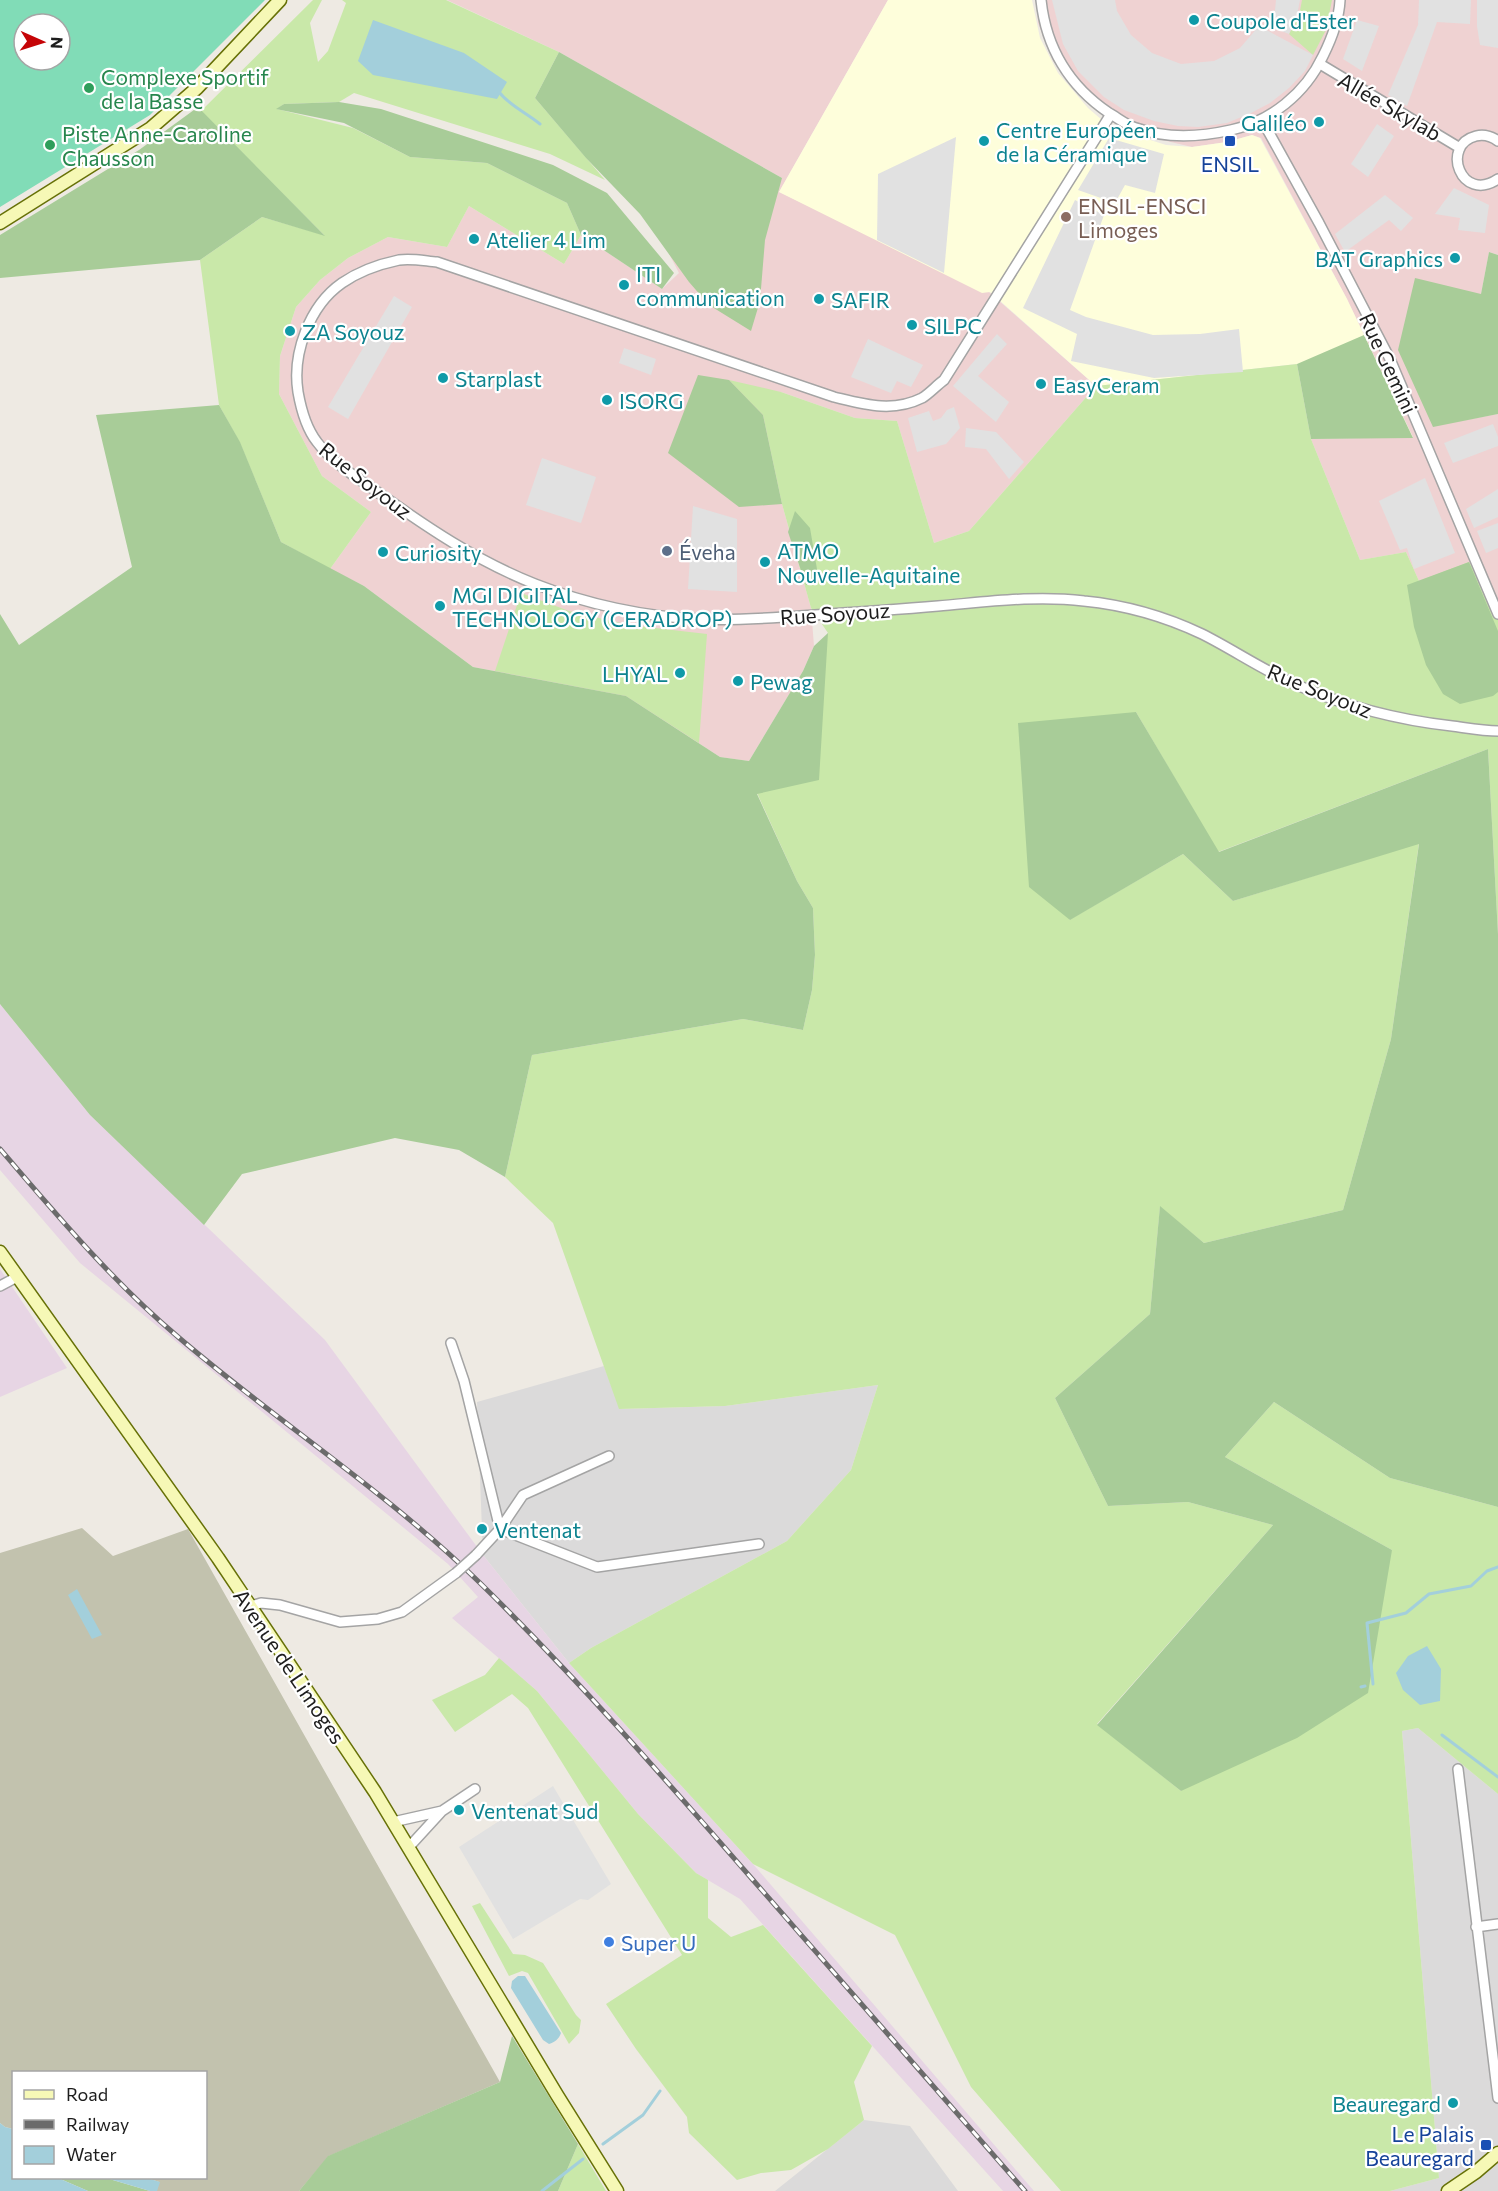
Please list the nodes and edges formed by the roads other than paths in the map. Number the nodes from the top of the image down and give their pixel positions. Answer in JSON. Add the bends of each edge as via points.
{"nodes":[{"id":1,"x":280,"y":0,"type":"edge"},
{"id":2,"x":1041,"y":0,"type":"edge"},
{"id":3,"x":1340,"y":0,"type":"edge"},
{"id":4,"x":1320,"y":64,"type":"junction"},
{"id":5,"x":1111,"y":114,"type":"junction"},
{"id":6,"x":1262,"y":120,"type":"junction"},
{"id":7,"x":1498,"y":141,"type":"edge"},
{"id":8,"x":1460,"y":148,"type":"junction"},
{"id":9,"x":1498,"y":180,"type":"edge"},
{"id":10,"x":0,"y":223,"type":"edge"},
{"id":11,"x":1498,"y":614,"type":"edge"},
{"id":12,"x":1498,"y":731,"type":"edge"},
{"id":13,"x":0,"y":1252,"type":"edge"},
{"id":14,"x":17,"y":1277,"type":"junction"},
{"id":15,"x":0,"y":1286,"type":"edge"},
{"id":16,"x":451,"y":1343,"type":"dead end"},
{"id":17,"x":609,"y":1456,"type":"dead end"},
{"id":18,"x":500,"y":1529,"type":"junction"},
{"id":19,"x":759,"y":1544,"type":"dead end"},
{"id":20,"x":252,"y":1606,"type":"junction"},
{"id":21,"x":1458,"y":1769,"type":"dead end"},
{"id":22,"x":475,"y":1789,"type":"dead end"},
{"id":23,"x":442,"y":1810,"type":"junction"},
{"id":24,"x":393,"y":1822,"type":"junction"},
{"id":25,"x":409,"y":1847,"type":"junction"},
{"id":26,"x":1498,"y":1924,"type":"edge"},
{"id":27,"x":1476,"y":1927,"type":"junction"},
{"id":28,"x":1498,"y":2098,"type":"edge"},
{"id":29,"x":1498,"y":2153,"type":"edge"},
{"id":30,"x":1498,"y":2163,"type":"edge"},
{"id":31,"x":1476,"y":2172,"type":"junction"},
{"id":32,"x":617,"y":2191,"type":"edge"},
{"id":33,"x":1448,"y":2191,"type":"edge"}],
"edges":[{"from":1,"to":10,"type":"main road","via":[[197,88],[151,128]]},
{"from":2,"to":5,"type":"street","via":[[1049,39],[1059,60],[1086,95]]},
{"from":3,"to":4,"type":"street","via":[[1333,36]]},
{"from":4,"to":6,"type":"street","via":[[1301,90]]},
{"from":4,"to":8,"type":"street","name":"Allée Skylab"},
{"from":5,"to":6,"type":"street","via":[[1138,129],[1185,136],[1206,136]]},
{"from":5,"to":12,"type":"street","name":"Rue Soyouz","via":[[944,380],[922,398],[875,407],[834,397],[437,262],[403,259],[370,269],[340,285],[316,310],[300,344],[296,379],[302,412],[315,441],[331,456],[439,536],[496,568],[588,601],[699,619],[1026,599],[1083,600],[1162,617],[1296,685],[1348,705],[1422,723]]},
{"from":6,"to":11,"type":"street","name":"Rue Gemini","via":[[1390,359]]},
{"from":7,"to":8,"type":"street","name":"Allée Skylab","via":[[1479,135]]},
{"from":8,"to":9,"type":"street","name":"Allée Skylab","via":[[1458,170],[1468,181],[1483,186]]},
{"from":13,"to":14,"type":"main road","name":"Avenue de Limoges"},
{"from":14,"to":15,"type":"street"},
{"from":14,"to":20,"type":"main road","name":"Avenue de Limoges"},
{"from":16,"to":18,"type":"street"},
{"from":17,"to":18,"type":"street","via":[[523,1495]]},
{"from":18,"to":19,"type":"street","via":[[597,1567]]},
{"from":18,"to":20,"type":"street","bridge":true,"via":[[456,1572],[402,1612],[378,1619],[340,1622],[280,1605]]},
{"from":20,"to":24,"type":"main road","name":"Avenue de Limoges"},
{"from":21,"to":27,"type":"street"},
{"from":22,"to":23,"type":"street"},
{"from":23,"to":24,"type":"street"},
{"from":23,"to":25,"type":"street"},
{"from":24,"to":25,"type":"main road","name":"Avenue de Limoges"},
{"from":25,"to":32,"type":"main road","name":"Avenue de Limoges"},
{"from":26,"to":27,"type":"street"},
{"from":27,"to":28,"type":"street"},
{"from":29,"to":31,"type":"main road"},
{"from":30,"to":31,"type":"main road"},
{"from":31,"to":33,"type":"main road"}]}
